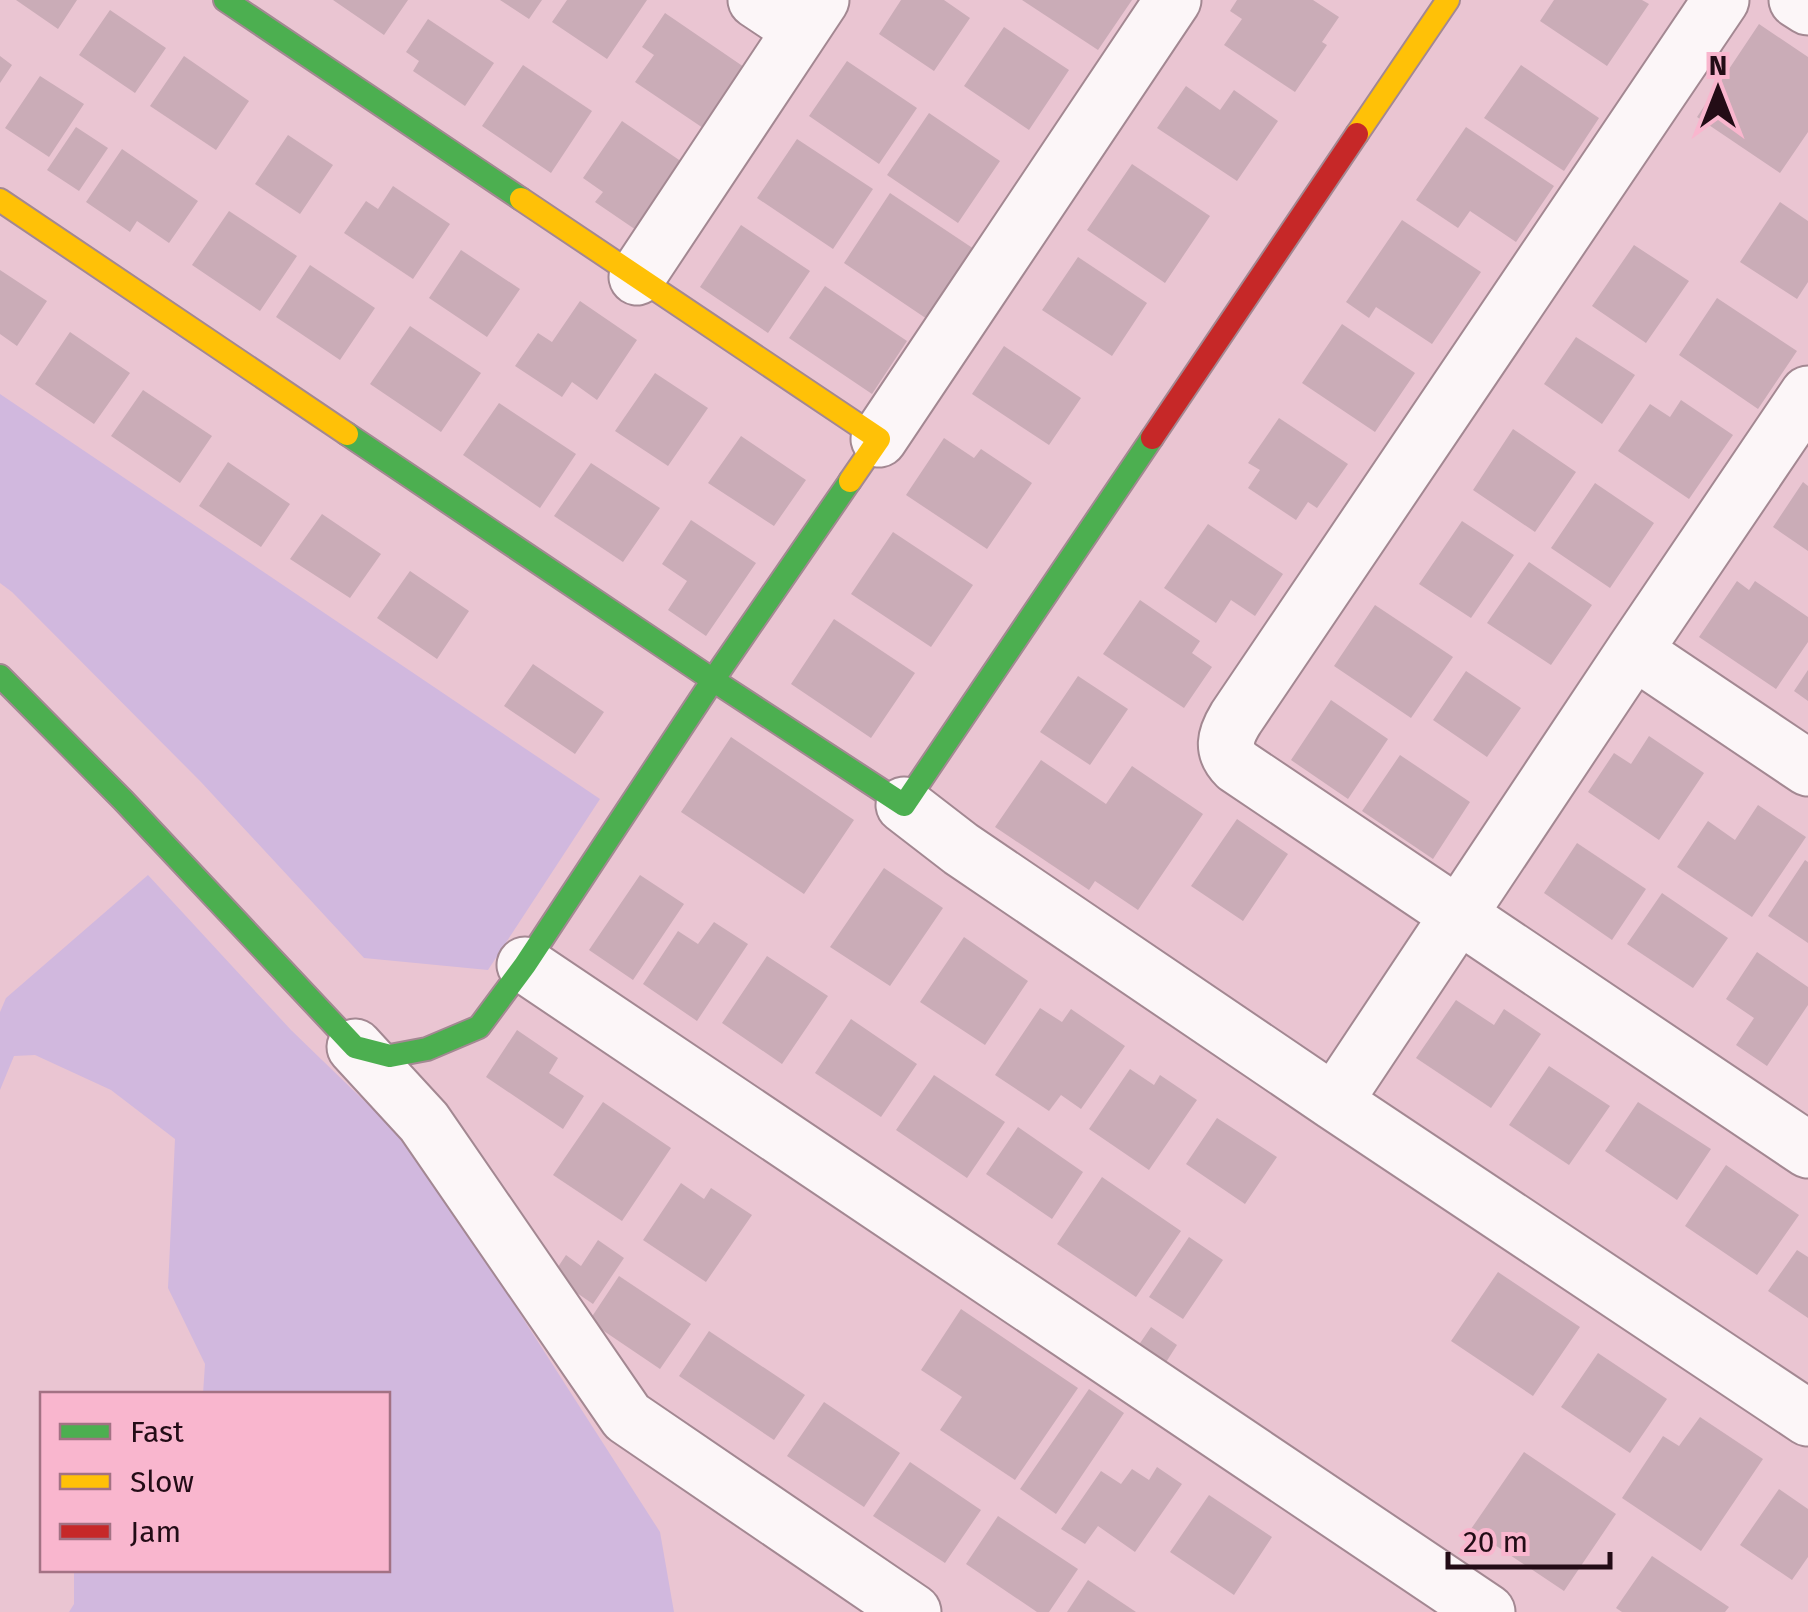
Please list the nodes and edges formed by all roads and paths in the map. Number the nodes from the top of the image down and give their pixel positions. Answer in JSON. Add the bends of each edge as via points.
{"nodes":[{"id":1,"x":226,"y":0,"type":"edge"},
{"id":2,"x":756,"y":0,"type":"edge"},
{"id":3,"x":1173,"y":0,"type":"edge"},
{"id":4,"x":1448,"y":0,"type":"edge"},
{"id":5,"x":1721,"y":0,"type":"edge"},
{"id":6,"x":1797,"y":0,"type":"edge"},
{"id":7,"x":1808,"y":7,"type":"edge"},
{"id":8,"x":811,"y":15,"type":"edge"},
{"id":9,"x":0,"y":200,"type":"edge"},
{"id":10,"x":637,"y":277,"type":"junction"},
{"id":11,"x":1808,"y":394,"type":"edge"},
{"id":12,"x":878,"y":439,"type":"junction"},
{"id":13,"x":1634,"y":651,"type":"junction"},
{"id":14,"x":0,"y":676,"type":"edge"},
{"id":15,"x":713,"y":680,"type":"junction"},
{"id":16,"x":1808,"y":768,"type":"edge"},
{"id":17,"x":904,"y":804,"type":"junction"},
{"id":18,"x":1458,"y":915,"type":"junction"},
{"id":19,"x":525,"y":965,"type":"junction"},
{"id":20,"x":355,"y":1047,"type":"junction"},
{"id":21,"x":1334,"y":1102,"type":"junction"},
{"id":22,"x":1808,"y":1150,"type":"edge"},
{"id":23,"x":1808,"y":1418,"type":"edge"},
{"id":24,"x":913,"y":1612,"type":"edge"},
{"id":25,"x":1487,"y":1612,"type":"edge"}],
"edges":[{"from":1,"to":10,"type":"street"},
{"from":2,"to":8,"type":"street"},
{"from":3,"to":12,"type":"street"},
{"from":4,"to":17,"type":"street"},
{"from":5,"to":18,"type":"street","via":[[1226,738],[1237,766]]},
{"from":6,"to":7,"type":"street"},
{"from":8,"to":10,"type":"street"},
{"from":9,"to":15,"type":"street"},
{"from":10,"to":12,"type":"street"},
{"from":11,"to":13,"type":"street"},
{"from":12,"to":15,"type":"street"},
{"from":13,"to":16,"type":"street"},
{"from":13,"to":18,"type":"street"},
{"from":14,"to":20,"type":"street"},
{"from":15,"to":17,"type":"street"},
{"from":15,"to":19,"type":"street"},
{"from":17,"to":21,"type":"street"},
{"from":18,"to":21,"type":"street"},
{"from":18,"to":22,"type":"street"},
{"from":19,"to":20,"type":"street","via":[[479,1027],[467,1033],[390,1056]]},
{"from":19,"to":25,"type":"street"},
{"from":20,"to":24,"type":"street","via":[[424,1122],[627,1418]]},
{"from":21,"to":23,"type":"street"}]}
